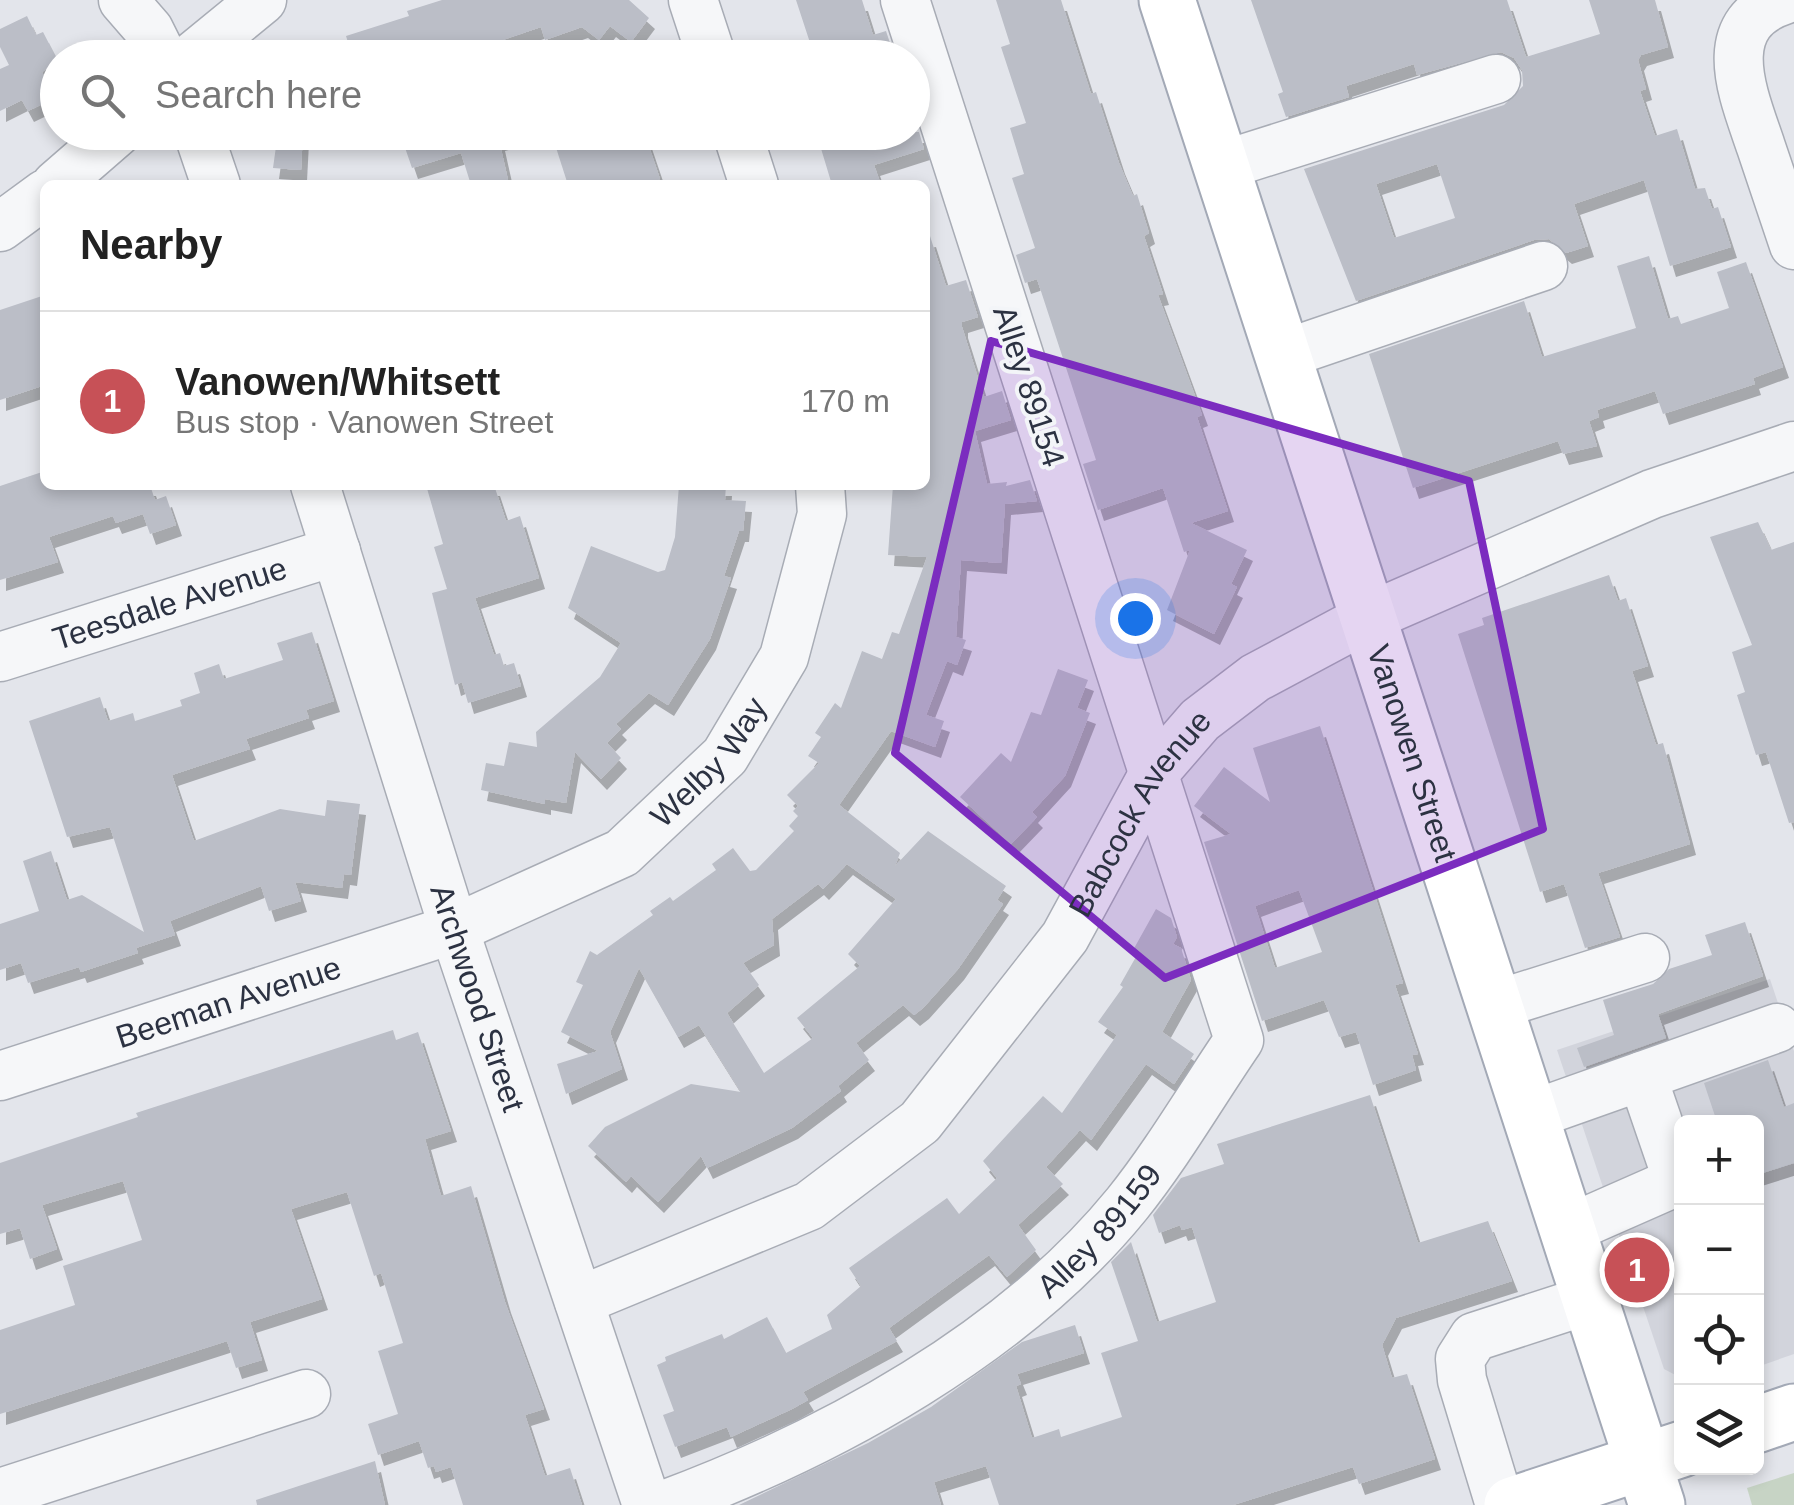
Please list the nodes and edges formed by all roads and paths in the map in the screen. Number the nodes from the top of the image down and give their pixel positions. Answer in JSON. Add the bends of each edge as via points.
{"nodes":[{"id":1,"x":123,"y":0,"type":"edge"},
{"id":2,"x":262,"y":0,"type":"edge"},
{"id":3,"x":694,"y":0,"type":"edge"},
{"id":4,"x":905,"y":0,"type":"edge"},
{"id":5,"x":1167,"y":0,"type":"edge"},
{"id":6,"x":1784,"y":0,"type":"edge"},
{"id":7,"x":154,"y":40,"type":"edge"},
{"id":8,"x":214,"y":40,"type":"edge"},
{"id":9,"x":706,"y":40,"type":"edge"},
{"id":10,"x":918,"y":40,"type":"edge"},
{"id":11,"x":930,"y":78,"type":"edge"},
{"id":12,"x":1496,"y":79,"type":"dead end"},
{"id":13,"x":96,"y":150,"type":"edge"},
{"id":14,"x":204,"y":150,"type":"edge"},
{"id":15,"x":743,"y":150,"type":"edge"},
{"id":16,"x":1221,"y":166,"type":"junction"},
{"id":17,"x":62,"y":180,"type":"edge"},
{"id":18,"x":214,"y":180,"type":"edge"},
{"id":19,"x":752,"y":180,"type":"edge"},
{"id":20,"x":40,"y":198,"type":"edge"},
{"id":21,"x":0,"y":227,"type":"edge"},
{"id":22,"x":1794,"y":245,"type":"edge"},
{"id":23,"x":1543,"y":266,"type":"dead end"},
{"id":24,"x":1282,"y":355,"type":"junction"},
{"id":25,"x":1794,"y":446,"type":"edge"},
{"id":26,"x":317,"y":490,"type":"edge"},
{"id":27,"x":820,"y":490,"type":"edge"},
{"id":28,"x":336,"y":551,"type":"junction"},
{"id":29,"x":1368,"y":616,"type":"junction"},
{"id":30,"x":0,"y":658,"type":"edge"},
{"id":31,"x":1154,"y":773,"type":"junction"},
{"id":32,"x":454,"y":929,"type":"junction"},
{"id":33,"x":1645,"y":958,"type":"dead end"},
{"id":34,"x":1496,"y":1005,"type":"junction"},
{"id":35,"x":1776,"y":1028,"type":"dead end"},
{"id":36,"x":0,"y":1076,"type":"edge"},
{"id":37,"x":1642,"y":1076,"type":"junction"},
{"id":38,"x":1532,"y":1115,"type":"junction"},
{"id":39,"x":1569,"y":1229,"type":"junction"},
{"id":40,"x":1591,"y":1299,"type":"junction"},
{"id":41,"x":579,"y":1300,"type":"junction"},
{"id":42,"x":306,"y":1394,"type":"dead end"},
{"id":43,"x":1794,"y":1412,"type":"edge"},
{"id":44,"x":1764,"y":1421,"type":"edge"},
{"id":45,"x":1661,"y":1472,"type":"edge"},
{"id":46,"x":0,"y":1493,"type":"edge"},
{"id":47,"x":646,"y":1505,"type":"edge"},
{"id":48,"x":664,"y":1505,"type":"edge"},
{"id":49,"x":1500,"y":1505,"type":"edge"},
{"id":50,"x":1512,"y":1505,"type":"edge"}],
"edges":[{"from":1,"to":7,"type":"street"},
{"from":2,"to":8,"type":"street"},
{"from":3,"to":9,"type":"street"},
{"from":4,"to":10,"type":"street","name":"Alley 89154"},
{"from":5,"to":16,"type":"main road","name":"Vanowen Street"},
{"from":6,"to":22,"type":"street","via":[[1752,17],[1742,32],[1737,74]]},
{"from":11,"to":31,"type":"street","name":"Alley 89154"},
{"from":12,"to":16,"type":"street"},
{"from":13,"to":17,"type":"street"},
{"from":14,"to":18,"type":"street"},
{"from":15,"to":19,"type":"street"},
{"from":16,"to":24,"type":"main road","name":"Vanowen Street"},
{"from":20,"to":21,"type":"street"},
{"from":23,"to":24,"type":"street"},
{"from":24,"to":29,"type":"main road","name":"Vanowen Street"},
{"from":25,"to":29,"type":"street","name":"Babcock Avenue","via":[[1652,494]]},
{"from":26,"to":28,"type":"street","name":"Archwood Street"},
{"from":27,"to":32,"type":"street","name":"Welby Way","via":[[822,514],[784,657],[725,756],[622,853]]},
{"from":28,"to":30,"type":"street","name":"Teesdale Avenue"},
{"from":28,"to":32,"type":"street","name":"Archwood Street"},
{"from":29,"to":31,"type":"street","name":"Babcock Avenue","via":[[1255,678],[1200,720]]},
{"from":29,"to":34,"type":"main road","name":"Vanowen Street"},
{"from":31,"to":41,"type":"street","name":"Babcock Avenue","via":[[1065,936],[920,1122],[808,1206]]},
{"from":31,"to":48,"type":"street","name":"Alley 89159","via":[[1239,1040],[1129,1202],[1095,1241],[982,1339],[845,1428]]},
{"from":32,"to":36,"type":"street","name":"Beeman Avenue"},
{"from":32,"to":41,"type":"street","name":"Archwood Street"},
{"from":33,"to":34,"type":"street"},
{"from":34,"to":38,"type":"main road","name":"Vanowen Street"},
{"from":35,"to":37,"type":"street"},
{"from":37,"to":38,"type":"street"},
{"from":37,"to":39,"type":"street","via":[[1678,1180]]},
{"from":38,"to":39,"type":"main road","name":"Vanowen Street"},
{"from":39,"to":40,"type":"main road","name":"Vanowen Street"},
{"from":40,"to":45,"type":"main road","name":"Vanowen Street"},
{"from":40,"to":49,"type":"street","via":[[1474,1336],[1460,1359]]},
{"from":41,"to":47,"type":"street","name":"Archwood Street"},
{"from":42,"to":46,"type":"street"},
{"from":43,"to":44,"type":"main road"},
{"from":45,"to":50,"type":"main road"}]}
